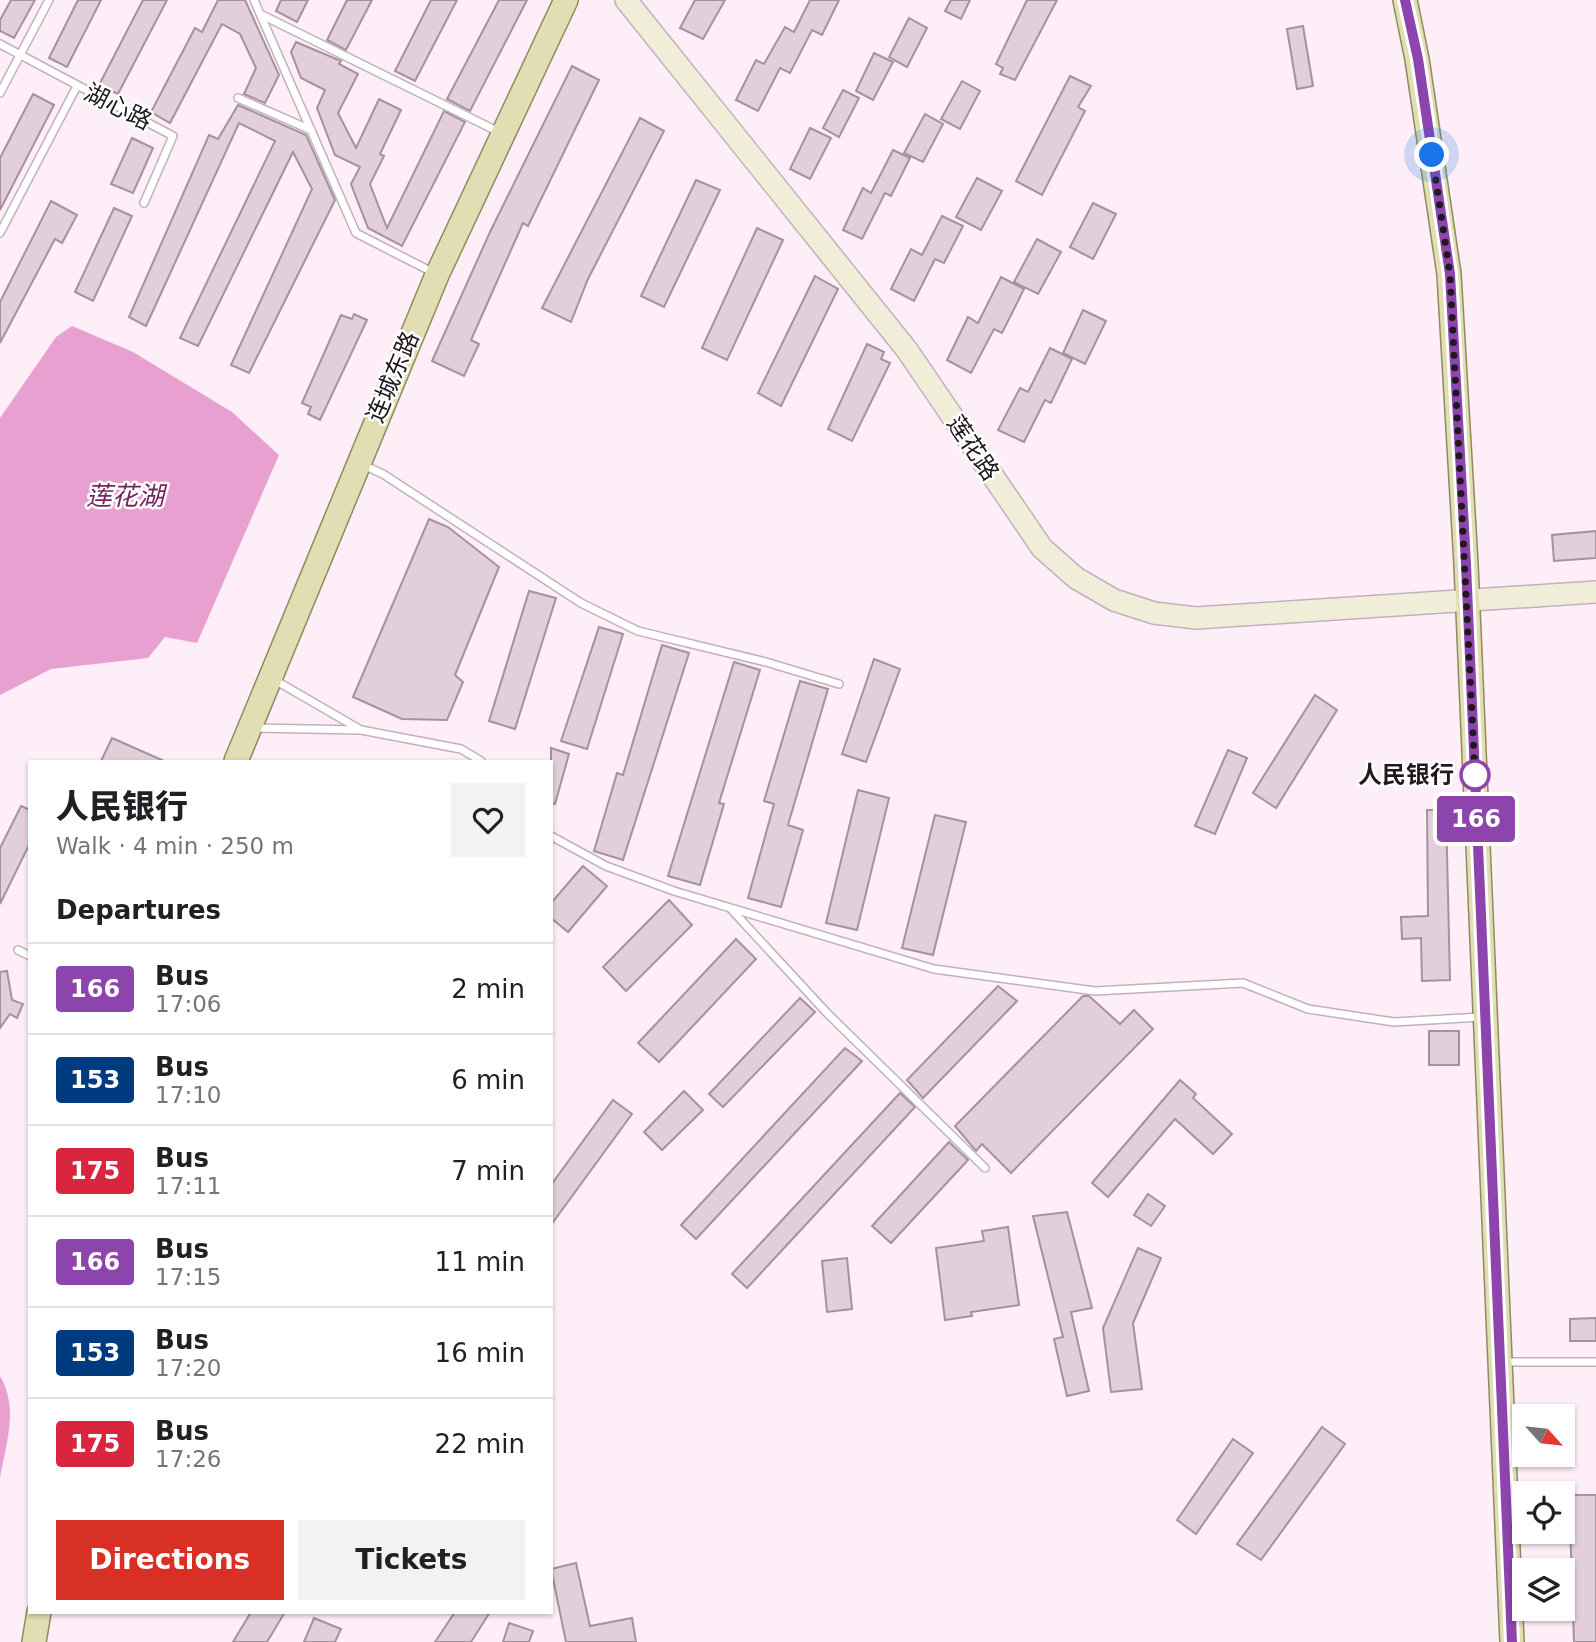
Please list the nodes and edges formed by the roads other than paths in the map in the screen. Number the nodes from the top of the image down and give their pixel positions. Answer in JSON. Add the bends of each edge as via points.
{"nodes":[{"id":1,"x":49,"y":0,"type":"edge"},
{"id":2,"x":254,"y":0,"type":"edge"},
{"id":3,"x":566,"y":0,"type":"edge"},
{"id":4,"x":625,"y":0,"type":"edge"},
{"id":5,"x":1405,"y":0,"type":"edge"},
{"id":6,"x":261,"y":15,"type":"junction"},
{"id":7,"x":0,"y":44,"type":"edge"},
{"id":8,"x":20,"y":53,"type":"junction"},
{"id":9,"x":77,"y":86,"type":"junction"},
{"id":10,"x":0,"y":93,"type":"edge"},
{"id":11,"x":238,"y":98,"type":"dead end"},
{"id":12,"x":311,"y":130,"type":"junction"},
{"id":13,"x":503,"y":134,"type":"junction"},
{"id":14,"x":144,"y":202,"type":"dead end"},
{"id":15,"x":0,"y":233,"type":"edge"},
{"id":16,"x":437,"y":275,"type":"junction"},
{"id":17,"x":358,"y":462,"type":"junction"},
{"id":18,"x":1596,"y":592,"type":"edge"},
{"id":19,"x":1467,"y":601,"type":"junction"},
{"id":20,"x":269,"y":677,"type":"junction"},
{"id":21,"x":839,"y":684,"type":"dead end"},
{"id":22,"x":248,"y":727,"type":"junction"},
{"id":23,"x":361,"y":730,"type":"junction"},
{"id":24,"x":236,"y":760,"type":"edge"},
{"id":25,"x":479,"y":760,"type":"edge"},
{"id":26,"x":553,"y":837,"type":"edge"},
{"id":27,"x":730,"y":908,"type":"junction"},
{"id":28,"x":18,"y":950,"type":"dead end"},
{"id":29,"x":28,"y":955,"type":"edge"},
{"id":30,"x":1485,"y":1016,"type":"junction"},
{"id":31,"x":985,"y":1168,"type":"dead end"},
{"id":32,"x":1500,"y":1362,"type":"junction"},
{"id":33,"x":1596,"y":1362,"type":"edge"},
{"id":34,"x":39,"y":1614,"type":"edge"},
{"id":35,"x":34,"y":1642,"type":"edge"},
{"id":36,"x":1512,"y":1642,"type":"edge"}],
"edges":[{"from":1,"to":8,"type":"lane"},
{"from":2,"to":6,"type":"lane"},
{"from":3,"to":13,"type":"main road","name":"连城东路"},
{"from":4,"to":19,"type":"main road","name":"莲花路","via":[[907,350],[1027,530],[1076,578],[1134,608],[1196,618]]},
{"from":5,"to":19,"type":"main road","via":[[1450,274]]},
{"from":6,"to":12,"type":"lane"},
{"from":6,"to":13,"type":"lane"},
{"from":7,"to":8,"type":"lane","name":"湖心路"},
{"from":8,"to":9,"type":"lane","name":"湖心路"},
{"from":8,"to":10,"type":"lane"},
{"from":9,"to":14,"type":"lane","name":"湖心路","via":[[173,136]]},
{"from":9,"to":15,"type":"lane"},
{"from":11,"to":12,"type":"lane"},
{"from":12,"to":16,"type":"lane","via":[[356,233]]},
{"from":13,"to":16,"type":"main road","name":"连城东路"},
{"from":16,"to":17,"type":"main road","name":"连城东路"},
{"from":17,"to":20,"type":"main road","name":"连城东路"},
{"from":17,"to":21,"type":"lane","via":[[581,603],[638,631]]},
{"from":18,"to":19,"type":"main road","name":"莲花路"},
{"from":19,"to":30,"type":"main road"},
{"from":20,"to":22,"type":"main road","name":"连城东路"},
{"from":20,"to":23,"type":"lane"},
{"from":22,"to":23,"type":"lane"},
{"from":22,"to":24,"type":"main road","name":"连城东路"},
{"from":23,"to":25,"type":"lane","via":[[461,749]]},
{"from":26,"to":27,"type":"lane","via":[[606,866]]},
{"from":27,"to":30,"type":"lane","via":[[934,969],[1095,991],[1243,983],[1308,1009],[1394,1022]]},
{"from":27,"to":31,"type":"lane","via":[[827,1013]]},
{"from":28,"to":29,"type":"lane"},
{"from":30,"to":32,"type":"main road"},
{"from":32,"to":33,"type":"lane"},
{"from":32,"to":36,"type":"main road"},
{"from":34,"to":35,"type":"main road"}]}
